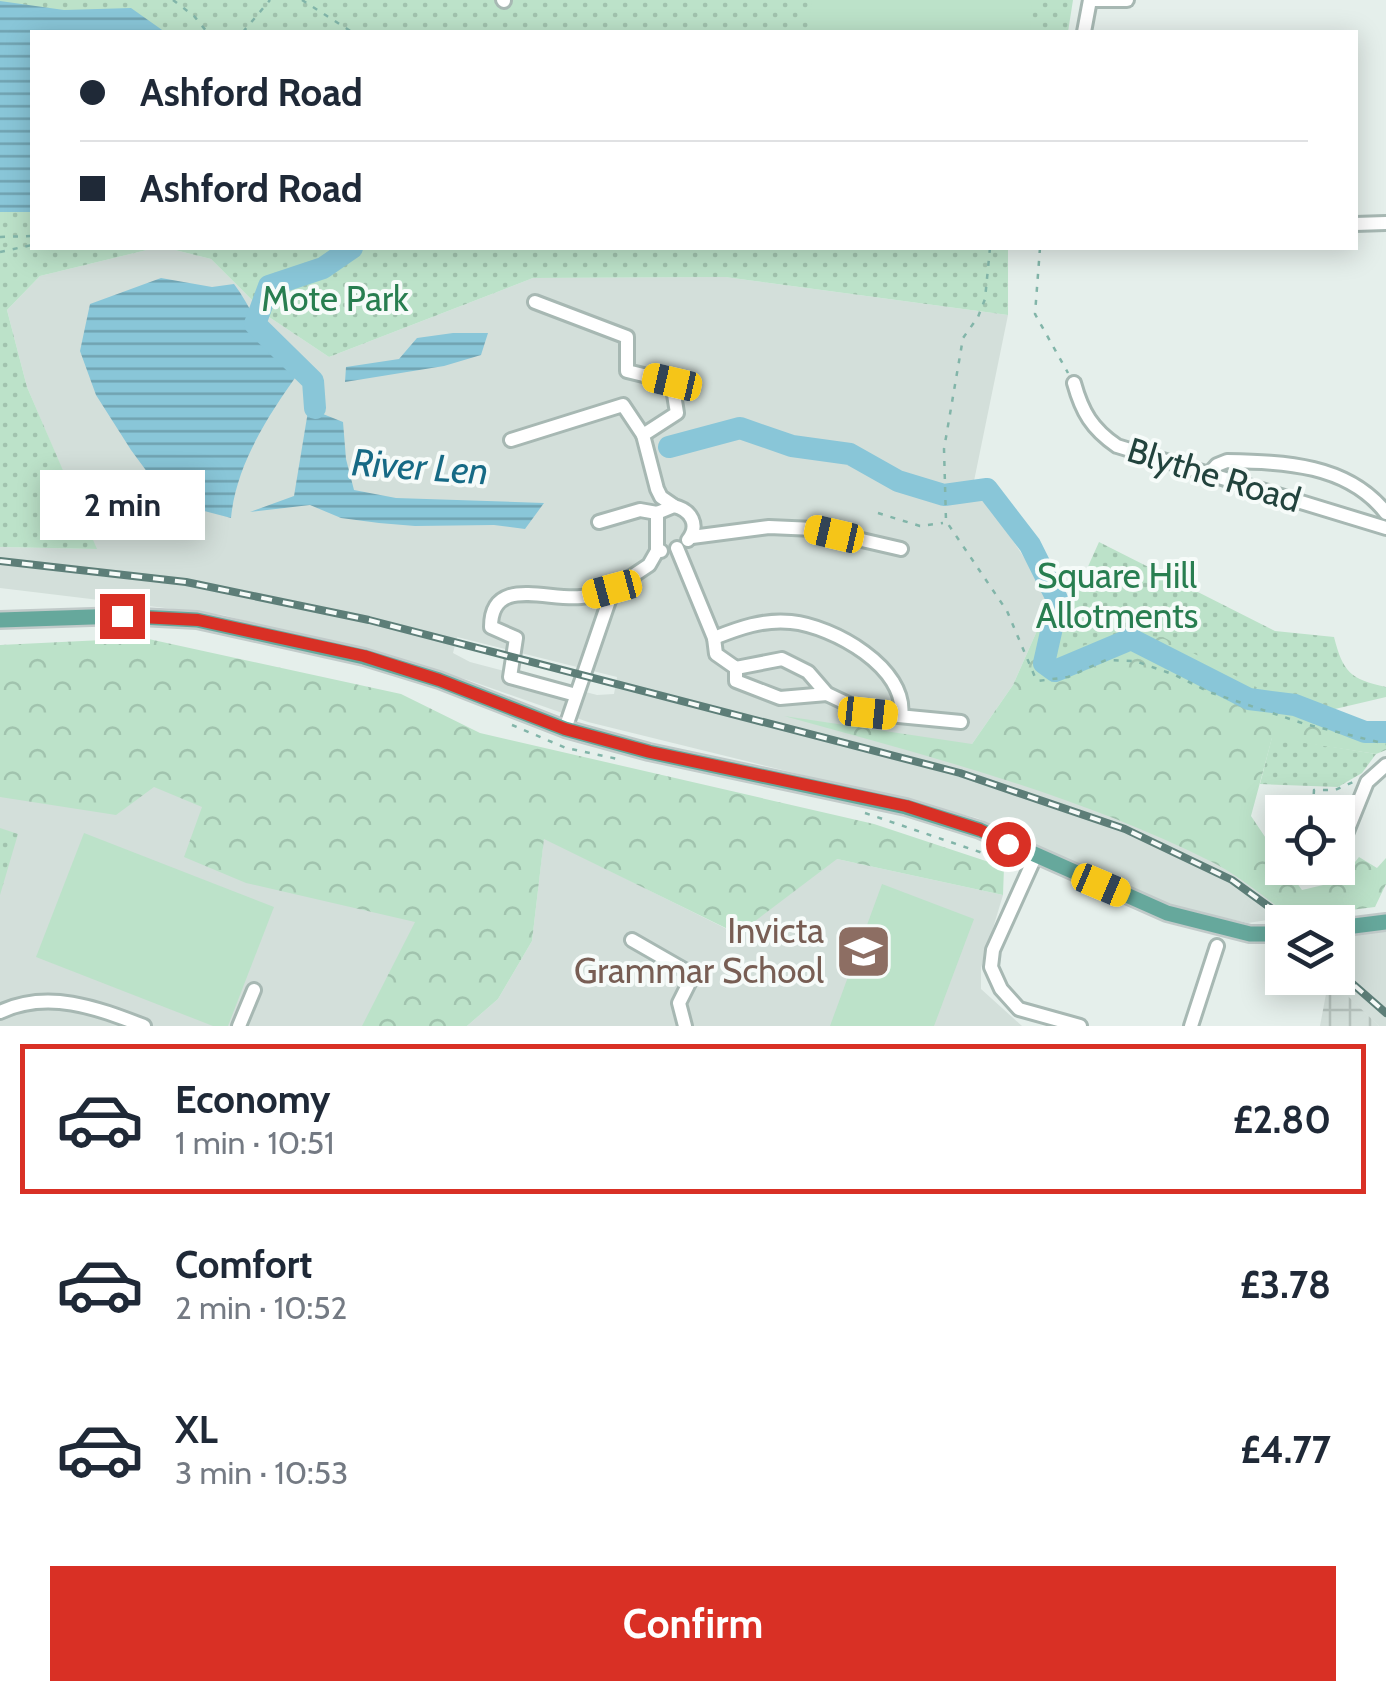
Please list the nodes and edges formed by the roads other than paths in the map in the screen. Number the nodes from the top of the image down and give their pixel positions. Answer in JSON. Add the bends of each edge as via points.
{"nodes":[{"id":1,"x":1090,"y":0,"type":"edge"},
{"id":2,"x":1127,"y":0,"type":"edge"},
{"id":3,"x":1084,"y":30,"type":"edge"},
{"id":4,"x":1386,"y":223,"type":"edge"},
{"id":5,"x":1358,"y":224,"type":"edge"},
{"id":6,"x":535,"y":302,"type":"dead end"},
{"id":7,"x":1074,"y":383,"type":"road end"},
{"id":8,"x":643,"y":435,"type":"junction"},
{"id":9,"x":511,"y":440,"type":"dead end"},
{"id":10,"x":1209,"y":474,"type":"junction"},
{"id":11,"x":674,"y":506,"type":"junction"},
{"id":12,"x":657,"y":513,"type":"junction"},
{"id":13,"x":1386,"y":513,"type":"edge"},
{"id":14,"x":599,"y":522,"type":"dead end"},
{"id":15,"x":1386,"y":528,"type":"edge"},
{"id":16,"x":692,"y":537,"type":"junction"},
{"id":17,"x":677,"y":548,"type":"junction"},
{"id":18,"x":901,"y":549,"type":"dead end"},
{"id":19,"x":657,"y":552,"type":"junction"},
{"id":20,"x":612,"y":589,"type":"junction"},
{"id":21,"x":0,"y":620,"type":"edge"},
{"id":22,"x":714,"y":638,"type":"junction"},
{"id":23,"x":736,"y":668,"type":"junction"},
{"id":24,"x":828,"y":694,"type":"junction"},
{"id":25,"x":576,"y":695,"type":"junction"},
{"id":26,"x":901,"y":716,"type":"junction"},
{"id":27,"x":961,"y":722,"type":"dead end"},
{"id":28,"x":565,"y":729,"type":"junction"},
{"id":29,"x":1386,"y":765,"type":"edge"},
{"id":30,"x":1355,"y":812,"type":"edge"},
{"id":31,"x":1035,"y":857,"type":"junction"},
{"id":32,"x":1386,"y":922,"type":"edge"},
{"id":33,"x":1355,"y":926,"type":"edge"},
{"id":34,"x":1265,"y":934,"type":"edge"},
{"id":35,"x":632,"y":940,"type":"dead end"},
{"id":36,"x":1217,"y":946,"type":"dead end"},
{"id":37,"x":254,"y":990,"type":"dead end"},
{"id":38,"x":0,"y":1012,"type":"edge"},
{"id":39,"x":144,"y":1026,"type":"edge"},
{"id":40,"x":239,"y":1026,"type":"edge"},
{"id":41,"x":685,"y":1026,"type":"edge"},
{"id":42,"x":1080,"y":1026,"type":"edge"},
{"id":43,"x":1191,"y":1026,"type":"edge"}],
"edges":[{"from":1,"to":2,"type":"street"},
{"from":1,"to":3,"type":"street"},
{"from":4,"to":5,"type":"street"},
{"from":6,"to":8,"type":"street","via":[[628,337],[627,372],[672,382],[677,412]]},
{"from":7,"to":10,"type":"street","name":"Blythe Road","via":[[1081,410],[1117,446]]},
{"from":8,"to":9,"type":"street","via":[[623,406]]},
{"from":8,"to":11,"type":"street","via":[[657,489]]},
{"from":10,"to":13,"type":"street","via":[[1227,461],[1296,464],[1332,473]]},
{"from":10,"to":15,"type":"street","name":"Blythe Road"},
{"from":11,"to":12,"type":"street"},
{"from":11,"to":16,"type":"street","via":[[692,518]]},
{"from":12,"to":14,"type":"street","via":[[640,510]]},
{"from":12,"to":19,"type":"street"},
{"from":16,"to":17,"type":"street"},
{"from":16,"to":18,"type":"street","via":[[814,529]]},
{"from":17,"to":19,"type":"street"},
{"from":17,"to":22,"type":"street"},
{"from":19,"to":20,"type":"street"},
{"from":20,"to":25,"type":"street"},
{"from":20,"to":25,"type":"street","via":[[580,598],[512,595],[491,612],[491,627],[516,638],[510,677]]},
{"from":21,"to":28,"type":"main road","via":[[198,620],[364,656]]},
{"from":22,"to":23,"type":"street","via":[[716,654]]},
{"from":22,"to":26,"type":"street","via":[[746,625],[790,622],[826,631],[888,672],[903,703]]},
{"from":23,"to":24,"type":"street","via":[[782,659],[808,672]]},
{"from":23,"to":24,"type":"street","via":[[736,681],[780,698]]},
{"from":24,"to":26,"type":"street","via":[[868,713]]},
{"from":25,"to":28,"type":"street"},
{"from":26,"to":27,"type":"street"},
{"from":28,"to":31,"type":"main road","via":[[906,806]]},
{"from":29,"to":30,"type":"street","via":[[1367,782]]},
{"from":31,"to":34,"type":"main road","via":[[1167,913]]},
{"from":31,"to":42,"type":"street","via":[[991,967],[1019,1009]]},
{"from":32,"to":33,"type":"main road"},
{"from":35,"to":41,"type":"street","via":[[694,976],[679,1003]]},
{"from":36,"to":43,"type":"street"},
{"from":37,"to":40,"type":"street"},
{"from":38,"to":39,"type":"street","via":[[55,1000]]}]}
